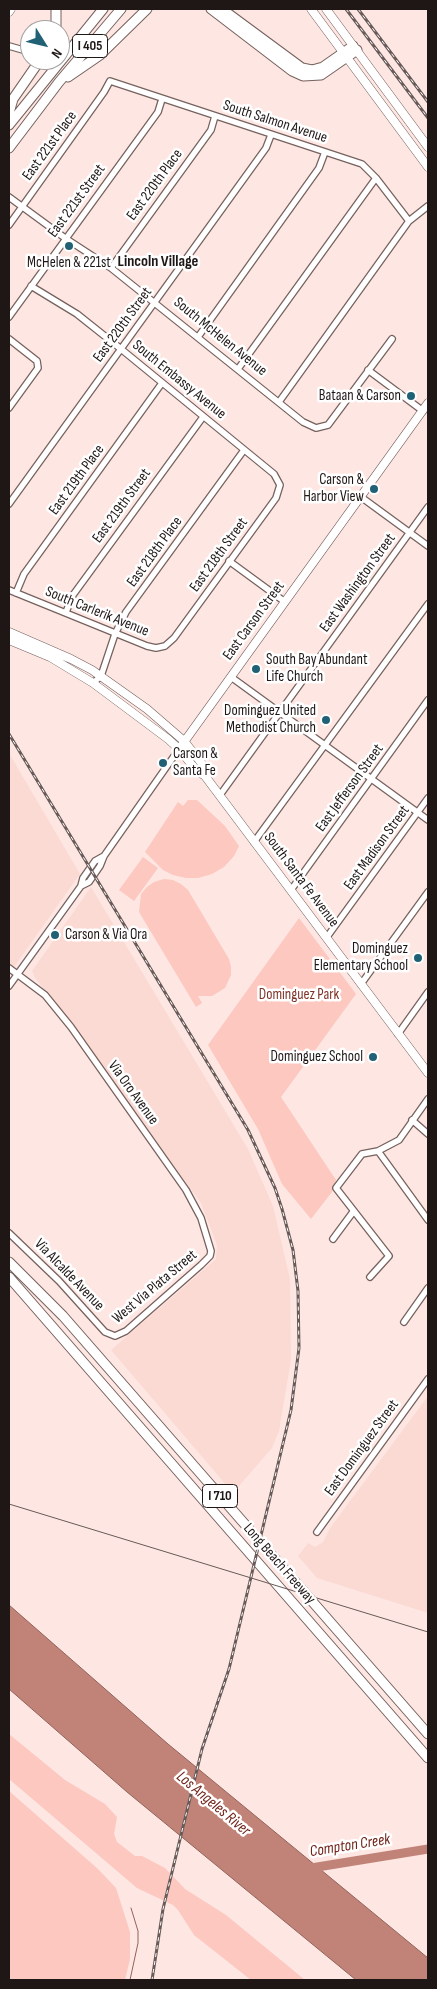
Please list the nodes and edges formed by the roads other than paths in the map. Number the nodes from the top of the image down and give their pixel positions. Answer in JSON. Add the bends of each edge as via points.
{"nodes":[{"id":1,"x":11,"y":9,"type":"edge"},
{"id":2,"x":103,"y":9,"type":"edge"},
{"id":3,"x":120,"y":9,"type":"edge"},
{"id":4,"x":147,"y":9,"type":"edge"},
{"id":5,"x":210,"y":9,"type":"edge"},
{"id":6,"x":222,"y":9,"type":"edge"},
{"id":7,"x":311,"y":9,"type":"edge"},
{"id":8,"x":326,"y":9,"type":"edge"},
{"id":9,"x":9,"y":12,"type":"edge"},
{"id":10,"x":355,"y":48,"type":"junction"},
{"id":11,"x":345,"y":55,"type":"junction"},
{"id":12,"x":33,"y":70,"type":"edge"},
{"id":13,"x":110,"y":81,"type":"joint"},
{"id":14,"x":59,"y":82,"type":"junction"},
{"id":15,"x":50,"y":93,"type":"junction"},
{"id":16,"x":162,"y":99,"type":"junction"},
{"id":17,"x":215,"y":116,"type":"junction"},
{"id":18,"x":10,"y":120,"type":"edge"},
{"id":19,"x":9,"y":134,"type":"edge"},
{"id":20,"x":271,"y":135,"type":"junction"},
{"id":21,"x":9,"y":139,"type":"edge"},
{"id":22,"x":428,"y":147,"type":"edge"},
{"id":23,"x":9,"y":148,"type":"edge"},
{"id":24,"x":325,"y":152,"type":"junction"},
{"id":25,"x":428,"y":167,"type":"edge"},
{"id":26,"x":376,"y":178,"type":"junction"},
{"id":27,"x":9,"y":196,"type":"edge"},
{"id":28,"x":428,"y":206,"type":"edge"},
{"id":29,"x":22,"y":207,"type":"junction"},
{"id":30,"x":409,"y":221,"type":"junction"},
{"id":31,"x":9,"y":225,"type":"edge"},
{"id":32,"x":65,"y":238,"type":"junction"},
{"id":33,"x":111,"y":268,"type":"junction"},
{"id":34,"x":31,"y":286,"type":"junction"},
{"id":35,"x":155,"y":301,"type":"junction"},
{"id":36,"x":9,"y":317,"type":"edge"},
{"id":37,"x":198,"y":337,"type":"junction"},
{"id":38,"x":9,"y":339,"type":"edge"},
{"id":39,"x":392,"y":339,"type":"dead end"},
{"id":40,"x":121,"y":349,"type":"junction"},
{"id":41,"x":238,"y":368,"type":"junction"},
{"id":42,"x":368,"y":370,"type":"junction"},
{"id":43,"x":162,"y":383,"type":"junction"},
{"id":44,"x":279,"y":402,"type":"junction"},
{"id":45,"x":428,"y":403,"type":"edge"},
{"id":46,"x":9,"y":408,"type":"edge"},
{"id":47,"x":423,"y":411,"type":"junction"},
{"id":48,"x":203,"y":417,"type":"junction"},
{"id":49,"x":244,"y":450,"type":"junction"},
{"id":50,"x":280,"y":485,"type":"joint"},
{"id":51,"x":361,"y":497,"type":"junction"},
{"id":52,"x":9,"y":504,"type":"edge"},
{"id":53,"x":428,"y":507,"type":"edge"},
{"id":54,"x":410,"y":532,"type":"junction"},
{"id":55,"x":428,"y":546,"type":"edge"},
{"id":56,"x":229,"y":561,"type":"junction"},
{"id":57,"x":9,"y":590,"type":"edge"},
{"id":58,"x":16,"y":593,"type":"junction"},
{"id":59,"x":284,"y":602,"type":"junction"},
{"id":60,"x":428,"y":604,"type":"edge"},
{"id":61,"x":66,"y":612,"type":"junction"},
{"id":62,"x":9,"y":632,"type":"edge"},
{"id":63,"x":115,"y":634,"type":"junction"},
{"id":64,"x":174,"y":638,"type":"joint"},
{"id":65,"x":9,"y":640,"type":"edge"},
{"id":66,"x":101,"y":676,"type":"junction"},
{"id":67,"x":231,"y":677,"type":"junction"},
{"id":68,"x":93,"y":683,"type":"junction"},
{"id":69,"x":428,"y":700,"type":"edge"},
{"id":70,"x":280,"y":712,"type":"junction"},
{"id":71,"x":184,"y":741,"type":"junction"},
{"id":72,"x":325,"y":745,"type":"junction"},
{"id":73,"x":179,"y":749,"type":"junction"},
{"id":74,"x":205,"y":776,"type":"junction"},
{"id":75,"x":371,"y":779,"type":"junction"},
{"id":76,"x":220,"y":795,"type":"junction"},
{"id":77,"x":428,"y":798,"type":"edge"},
{"id":78,"x":418,"y":813,"type":"junction"},
{"id":79,"x":428,"y":820,"type":"edge"},
{"id":80,"x":254,"y":842,"type":"junction"},
{"id":81,"x":291,"y":890,"type":"junction"},
{"id":82,"x":428,"y":892,"type":"edge"},
{"id":83,"x":327,"y":937,"type":"junction"},
{"id":84,"x":9,"y":968,"type":"edge"},
{"id":85,"x":17,"y":974,"type":"junction"},
{"id":86,"x":362,"y":984,"type":"junction"},
{"id":87,"x":9,"y":986,"type":"edge"},
{"id":88,"x":428,"y":992,"type":"edge"},
{"id":89,"x":398,"y":1034,"type":"junction"},
{"id":90,"x":428,"y":1073,"type":"edge"},
{"id":91,"x":428,"y":1100,"type":"edge"},
{"id":92,"x":412,"y":1120,"type":"junction"},
{"id":93,"x":428,"y":1134,"type":"edge"},
{"id":94,"x":378,"y":1151,"type":"junction"},
{"id":95,"x":353,"y":1212,"type":"junction"},
{"id":96,"x":428,"y":1220,"type":"edge"},
{"id":97,"x":9,"y":1232,"type":"edge"},
{"id":98,"x":333,"y":1239,"type":"dead end"},
{"id":99,"x":211,"y":1251,"type":"joint"},
{"id":100,"x":9,"y":1262,"type":"edge"},
{"id":101,"x":9,"y":1277,"type":"edge"},
{"id":102,"x":370,"y":1277,"type":"dead end"},
{"id":103,"x":428,"y":1288,"type":"edge"},
{"id":104,"x":404,"y":1322,"type":"dead end"},
{"id":105,"x":110,"y":1335,"type":"joint"},
{"id":106,"x":428,"y":1379,"type":"edge"},
{"id":107,"x":317,"y":1532,"type":"dead end"},
{"id":108,"x":428,"y":1734,"type":"edge"},
{"id":109,"x":428,"y":1758,"type":"edge"}],
"edges":[{"from":1,"to":9,"type":"main road"},
{"from":2,"to":18,"type":"highway","number":"I 405"},
{"from":3,"to":14,"type":"highway","number":"I 405"},
{"from":4,"to":14,"type":"highway","via":[[100,55]]},
{"from":5,"to":11,"type":"highway","via":[[298,74],[308,77],[321,75]]},
{"from":6,"to":11,"type":"highway","via":[[302,68],[323,67]]},
{"from":7,"to":11,"type":"main road"},
{"from":8,"to":10,"type":"main road"},
{"from":10,"to":11,"type":"highway"},
{"from":10,"to":22,"type":"main road"},
{"from":11,"to":25,"type":"main road"},
{"from":12,"to":18,"type":"highway","via":[[13,98]]},
{"from":13,"to":16,"type":"street","name":"South Salmon Avenue"},
{"from":13,"to":29,"type":"street","name":"East 221st Place"},
{"from":14,"to":15,"type":"highway","number":"I 405"},
{"from":15,"to":21,"type":"highway","via":[[37,102]]},
{"from":15,"to":23,"type":"highway","number":"I 405"},
{"from":16,"to":17,"type":"street","name":"South Salmon Avenue"},
{"from":16,"to":32,"type":"street","name":"East 221st Street","via":[[158,112]]},
{"from":17,"to":20,"type":"street","name":"South Salmon Avenue"},
{"from":17,"to":33,"type":"street","name":"East 220th Place","via":[[211,130]]},
{"from":18,"to":19,"type":"highway"},
{"from":20,"to":24,"type":"street","name":"South Salmon Avenue"},
{"from":20,"to":35,"type":"street","name":"East 220th Street","via":[[266,148]]},
{"from":24,"to":26,"type":"street","name":"South Salmon Avenue","via":[[362,164]]},
{"from":24,"to":37,"type":"street","via":[[319,168]]},
{"from":26,"to":30,"type":"street","name":"South Salmon Avenue"},
{"from":26,"to":41,"type":"street"},
{"from":27,"to":29,"type":"street","name":"South McHelen Avenue"},
{"from":28,"to":30,"type":"street"},
{"from":29,"to":31,"type":"street","name":"East 221st Place"},
{"from":29,"to":32,"type":"street","name":"South McHelen Avenue"},
{"from":30,"to":44,"type":"street"},
{"from":32,"to":33,"type":"street","name":"South McHelen Avenue"},
{"from":32,"to":34,"type":"street","name":"East 221st Street"},
{"from":33,"to":35,"type":"street","name":"South McHelen Avenue"},
{"from":34,"to":36,"type":"street","name":"East 221st Street"},
{"from":34,"to":40,"type":"street","name":"South Embassy Avenue","via":[[77,314]]},
{"from":35,"to":37,"type":"street","name":"South McHelen Avenue"},
{"from":35,"to":40,"type":"street","name":"East 220th Street"},
{"from":37,"to":41,"type":"street","name":"South McHelen Avenue"},
{"from":38,"to":46,"type":"street","via":[[37,361],[38,368]]},
{"from":39,"to":42,"type":"street"},
{"from":40,"to":43,"type":"street","name":"South Embassy Avenue"},
{"from":40,"to":52,"type":"street","name":"East 220th Street"},
{"from":41,"to":44,"type":"street","name":"South McHelen Avenue"},
{"from":42,"to":44,"type":"street","name":"South McHelen Avenue","via":[[328,425],[316,428],[303,422]]},
{"from":42,"to":47,"type":"street"},
{"from":43,"to":48,"type":"street","name":"South Embassy Avenue"},
{"from":43,"to":58,"type":"street","name":"East 219th Place","via":[[24,574]]},
{"from":45,"to":47,"type":"main road","name":"East Carson Street"},
{"from":47,"to":51,"type":"main road","name":"East Carson Street"},
{"from":48,"to":49,"type":"street","name":"South Embassy Avenue"},
{"from":48,"to":61,"type":"street","name":"East 219th Street","via":[[72,595]]},
{"from":49,"to":50,"type":"street","name":"South Embassy Avenue","via":[[274,474]]},
{"from":49,"to":63,"type":"street","name":"East 218th Place","via":[[126,612]]},
{"from":50,"to":56,"type":"street","name":"East 218th Street","via":[[276,498]]},
{"from":51,"to":54,"type":"street"},
{"from":51,"to":59,"type":"main road","name":"East Carson Street"},
{"from":53,"to":54,"type":"street","name":"East Washington Street"},
{"from":54,"to":55,"type":"street"},
{"from":54,"to":70,"type":"street","name":"East Washington Street"},
{"from":56,"to":59,"type":"street"},
{"from":56,"to":64,"type":"street","name":"East 218th Street"},
{"from":57,"to":58,"type":"street","name":"South Carlerik Avenue"},
{"from":58,"to":61,"type":"street","name":"South Carlerik Avenue"},
{"from":59,"to":67,"type":"main road","name":"East Carson Street"},
{"from":60,"to":72,"type":"street"},
{"from":61,"to":63,"type":"street","name":"South Carlerik Avenue"},
{"from":62,"to":66,"type":"main road","name":"South Santa Fe Avenue","via":[[72,659]]},
{"from":63,"to":64,"type":"street","name":"South Carlerik Avenue","via":[[152,648],[166,646]]},
{"from":63,"to":66,"type":"street","name":"East 218th Place"},
{"from":65,"to":68,"type":"main road","name":"South Santa Fe Avenue","via":[[50,657]]},
{"from":66,"to":68,"type":"street"},
{"from":66,"to":71,"type":"main road","name":"South Santa Fe Avenue"},
{"from":67,"to":70,"type":"street"},
{"from":67,"to":71,"type":"main road","name":"East Carson Street"},
{"from":68,"to":73,"type":"main road","name":"South Santa Fe Avenue"},
{"from":69,"to":75,"type":"street","name":"East Jefferson Street"},
{"from":70,"to":72,"type":"street"},
{"from":70,"to":76,"type":"street","name":"East Washington Street"},
{"from":71,"to":73,"type":"main road","name":"East Carson Street"},
{"from":71,"to":74,"type":"main road","name":"South Santa Fe Avenue","via":[[203,765]]},
{"from":72,"to":75,"type":"street"},
{"from":72,"to":80,"type":"street"},
{"from":73,"to":74,"type":"main road","name":"South Santa Fe Avenue"},
{"from":73,"to":85,"type":"street","name":"East Carson Street","via":[[104,856],[95,861],[83,878],[82,886]]},
{"from":74,"to":76,"type":"main road","name":"South Santa Fe Avenue"},
{"from":75,"to":78,"type":"street"},
{"from":75,"to":81,"type":"street","name":"East Jefferson Street"},
{"from":76,"to":80,"type":"main road","name":"South Santa Fe Avenue"},
{"from":77,"to":78,"type":"street","name":"East Madison Street"},
{"from":78,"to":79,"type":"street"},
{"from":78,"to":83,"type":"street","name":"East Madison Street"},
{"from":80,"to":81,"type":"main road","name":"South Santa Fe Avenue"},
{"from":81,"to":83,"type":"main road","name":"South Santa Fe Avenue"},
{"from":82,"to":86,"type":"street"},
{"from":83,"to":86,"type":"main road","name":"South Santa Fe Avenue"},
{"from":84,"to":85,"type":"street","name":"Via Oro Avenue"},
{"from":85,"to":87,"type":"street","name":"East Carson Street"},
{"from":85,"to":99,"type":"street","name":"Via Oro Avenue","via":[[52,1002],[186,1190],[201,1218]]},
{"from":86,"to":89,"type":"main road","name":"South Santa Fe Avenue"},
{"from":88,"to":89,"type":"street"},
{"from":89,"to":90,"type":"main road","name":"South Santa Fe Avenue"},
{"from":91,"to":92,"type":"street"},
{"from":92,"to":93,"type":"street"},
{"from":92,"to":94,"type":"street","via":[[399,1140]]},
{"from":94,"to":95,"type":"street","via":[[362,1154],[336,1188]]},
{"from":94,"to":96,"type":"street"},
{"from":95,"to":98,"type":"street"},
{"from":95,"to":102,"type":"street","via":[[389,1256]]},
{"from":97,"to":105,"type":"street","name":"Via Alcalde Avenue"},
{"from":99,"to":105,"type":"street","name":"West Via Plata Street","via":[[207,1260],[126,1331]]},
{"from":100,"to":108,"type":"highway","name":"Long Beach Freeway","number":"I 710","via":[[63,1316]]},
{"from":101,"to":109,"type":"highway","name":"Long Beach Freeway","number":"I 710"},
{"from":103,"to":104,"type":"street"},
{"from":106,"to":107,"type":"street","name":"East Dominguez Street"}]}
